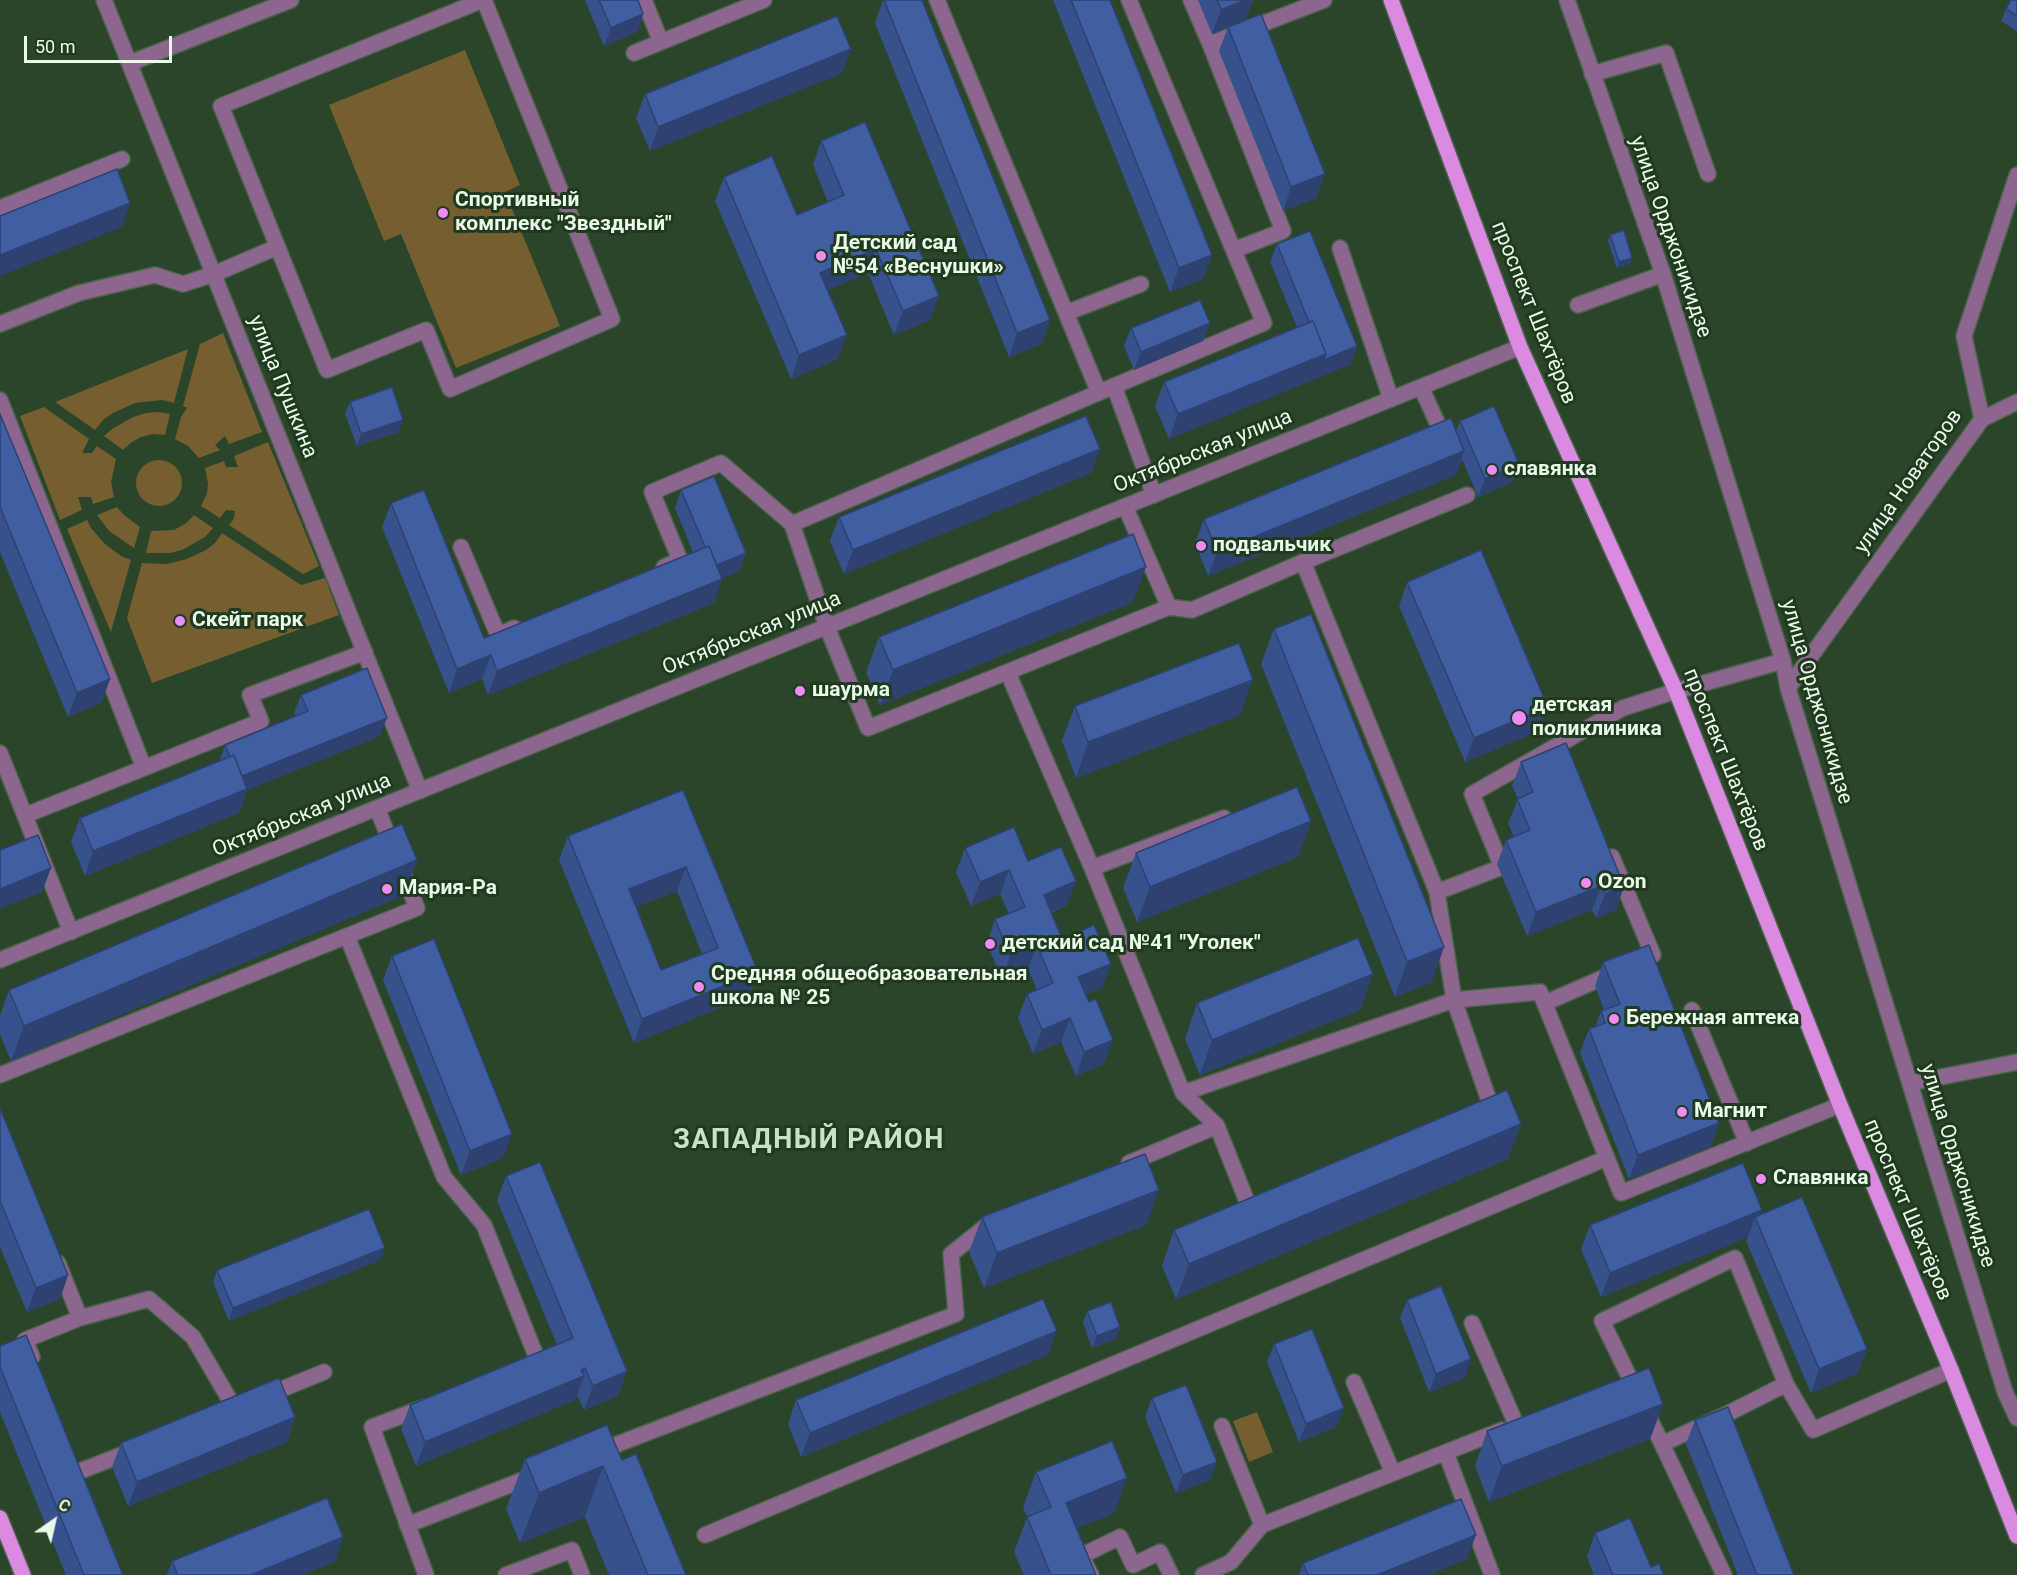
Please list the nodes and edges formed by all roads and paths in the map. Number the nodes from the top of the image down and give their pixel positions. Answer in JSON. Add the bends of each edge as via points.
{"nodes":[{"id":1,"x":104,"y":0,"type":"edge"},
{"id":2,"x":291,"y":0,"type":"edge"},
{"id":3,"x":483,"y":0,"type":"edge"},
{"id":4,"x":644,"y":0,"type":"edge"},
{"id":5,"x":764,"y":0,"type":"edge"},
{"id":6,"x":937,"y":0,"type":"edge"},
{"id":7,"x":1129,"y":0,"type":"edge"},
{"id":8,"x":1191,"y":0,"type":"edge"},
{"id":9,"x":1323,"y":0,"type":"edge"},
{"id":10,"x":1391,"y":0,"type":"edge"},
{"id":11,"x":1567,"y":0,"type":"edge"},
{"id":12,"x":661,"y":42,"type":"junction"},
{"id":13,"x":1210,"y":44,"type":"junction"},
{"id":14,"x":634,"y":53,"type":"dead end"},
{"id":15,"x":130,"y":63,"type":"junction"},
{"id":16,"x":1592,"y":74,"type":"junction"},
{"id":17,"x":122,"y":159,"type":"dead end"},
{"id":18,"x":1708,"y":174,"type":"dead end"},
{"id":19,"x":2017,"y":175,"type":"edge"},
{"id":20,"x":0,"y":208,"type":"edge"},
{"id":21,"x":277,"y":247,"type":"junction"},
{"id":22,"x":1340,"y":248,"type":"dead end"},
{"id":23,"x":1234,"y":250,"type":"junction"},
{"id":24,"x":214,"y":274,"type":"junction"},
{"id":25,"x":1662,"y":274,"type":"junction"},
{"id":26,"x":1141,"y":284,"type":"dead end"},
{"id":27,"x":1578,"y":305,"type":"dead end"},
{"id":28,"x":1066,"y":313,"type":"junction"},
{"id":29,"x":0,"y":324,"type":"edge"},
{"id":30,"x":1520,"y":347,"type":"junction"},
{"id":31,"x":1114,"y":386,"type":"junction"},
{"id":32,"x":1421,"y":387,"type":"junction"},
{"id":33,"x":1099,"y":393,"type":"junction"},
{"id":34,"x":1391,"y":399,"type":"junction"},
{"id":35,"x":0,"y":400,"type":"edge"},
{"id":36,"x":2017,"y":402,"type":"edge"},
{"id":37,"x":1982,"y":419,"type":"junction"},
{"id":38,"x":1440,"y":429,"type":"edge"},
{"id":39,"x":1154,"y":495,"type":"junction"},
{"id":40,"x":1467,"y":495,"type":"dead end"},
{"id":41,"x":1125,"y":506,"type":"junction"},
{"id":42,"x":792,"y":524,"type":"junction"},
{"id":43,"x":462,"y":547,"type":"dead end"},
{"id":44,"x":1303,"y":562,"type":"junction"},
{"id":45,"x":648,"y":573,"type":"edge"},
{"id":46,"x":1169,"y":607,"type":"junction"},
{"id":47,"x":530,"y":621,"type":"edge"},
{"id":48,"x":827,"y":627,"type":"junction"},
{"id":49,"x":365,"y":652,"type":"junction"},
{"id":50,"x":1783,"y":661,"type":"junction"},
{"id":51,"x":1008,"y":673,"type":"junction"},
{"id":52,"x":1788,"y":688,"type":"junction"},
{"id":53,"x":1676,"y":691,"type":"junction"},
{"id":54,"x":0,"y":753,"type":"edge"},
{"id":55,"x":144,"y":768,"type":"junction"},
{"id":56,"x":420,"y":791,"type":"junction"},
{"id":57,"x":377,"y":808,"type":"junction"},
{"id":58,"x":1237,"y":812,"type":"edge"},
{"id":59,"x":26,"y":815,"type":"junction"},
{"id":60,"x":38,"y":844,"type":"junction"},
{"id":61,"x":19,"y":851,"type":"edge"},
{"id":62,"x":1611,"y":854,"type":"edge"},
{"id":63,"x":1092,"y":868,"type":"junction"},
{"id":64,"x":1437,"y":892,"type":"junction"},
{"id":65,"x":71,"y":932,"type":"junction"},
{"id":66,"x":347,"y":936,"type":"junction"},
{"id":67,"x":0,"y":960,"type":"edge"},
{"id":68,"x":1454,"y":1000,"type":"junction"},
{"id":69,"x":1545,"y":1003,"type":"junction"},
{"id":70,"x":1692,"y":1010,"type":"dead end"},
{"id":71,"x":2017,"y":1062,"type":"edge"},
{"id":72,"x":0,"y":1075,"type":"edge"},
{"id":73,"x":1910,"y":1083,"type":"junction"},
{"id":74,"x":1183,"y":1094,"type":"junction"},
{"id":75,"x":1840,"y":1105,"type":"junction"},
{"id":76,"x":1470,"y":1118,"type":"edge"},
{"id":77,"x":1217,"y":1126,"type":"junction"},
{"id":78,"x":1747,"y":1143,"type":"junction"},
{"id":79,"x":1607,"y":1158,"type":"junction"},
{"id":80,"x":1119,"y":1167,"type":"edge"},
{"id":81,"x":1272,"y":1200,"type":"edge"},
{"id":82,"x":999,"y":1216,"type":"edge"},
{"id":83,"x":51,"y":1245,"type":"edge"},
{"id":84,"x":81,"y":1318,"type":"junction"},
{"id":85,"x":1472,"y":1323,"type":"dead end"},
{"id":86,"x":25,"y":1340,"type":"junction"},
{"id":87,"x":8,"y":1347,"type":"edge"},
{"id":88,"x":1952,"y":1370,"type":"junction"},
{"id":89,"x":324,"y":1372,"type":"dead end"},
{"id":90,"x":39,"y":1373,"type":"edge"},
{"id":91,"x":518,"y":1373,"type":"edge"},
{"id":92,"x":1354,"y":1382,"type":"dead end"},
{"id":93,"x":1786,"y":1384,"type":"junction"},
{"id":94,"x":444,"y":1401,"type":"edge"},
{"id":95,"x":235,"y":1409,"type":"junction"},
{"id":96,"x":214,"y":1418,"type":"edge"},
{"id":97,"x":2017,"y":1418,"type":"edge"},
{"id":98,"x":1222,"y":1426,"type":"dead end"},
{"id":99,"x":151,"y":1443,"type":"edge"},
{"id":100,"x":1662,"y":1444,"type":"junction"},
{"id":101,"x":1446,"y":1453,"type":"junction"},
{"id":102,"x":588,"y":1455,"type":"edge"},
{"id":103,"x":546,"y":1471,"type":"edge"},
{"id":104,"x":78,"y":1472,"type":"edge"},
{"id":105,"x":1393,"y":1473,"type":"junction"},
{"id":106,"x":0,"y":1518,"type":"edge"},
{"id":107,"x":407,"y":1525,"type":"junction"},
{"id":108,"x":1262,"y":1525,"type":"junction"},
{"id":109,"x":705,"y":1535,"type":"dead end"},
{"id":110,"x":2017,"y":1536,"type":"edge"},
{"id":111,"x":1234,"y":1568,"type":"edge"},
{"id":112,"x":23,"y":1575,"type":"edge"},
{"id":113,"x":426,"y":1575,"type":"edge"},
{"id":114,"x":506,"y":1575,"type":"edge"},
{"id":115,"x":582,"y":1575,"type":"edge"},
{"id":116,"x":1091,"y":1575,"type":"edge"},
{"id":117,"x":1171,"y":1575,"type":"edge"},
{"id":118,"x":1203,"y":1575,"type":"edge"},
{"id":119,"x":1492,"y":1575,"type":"edge"},
{"id":120,"x":1724,"y":1575,"type":"edge"}],
"edges":[{"from":1,"to":15,"type":"street","name":"улица Пушкина"},
{"from":2,"to":15,"type":"street"},
{"from":3,"to":21,"type":"street","via":[[221,106]]},
{"from":3,"to":21,"type":"street","via":[[612,320],[450,389],[426,330],[327,370]]},
{"from":4,"to":12,"type":"street"},
{"from":5,"to":12,"type":"street"},
{"from":6,"to":28,"type":"street"},
{"from":7,"to":23,"type":"street"},
{"from":8,"to":13,"type":"street"},
{"from":9,"to":13,"type":"street"},
{"from":10,"to":30,"type":"main road","name":"проспект Шахтёров"},
{"from":11,"to":16,"type":"street","name":"улица Орджоникидзе"},
{"from":12,"to":14,"type":"street"},
{"from":13,"to":23,"type":"street","via":[[1283,231]]},
{"from":15,"to":24,"type":"street","name":"улица Пушкина"},
{"from":16,"to":18,"type":"street","via":[[1666,53]]},
{"from":16,"to":25,"type":"street","name":"улица Орджоникидзе"},
{"from":17,"to":20,"type":"street"},
{"from":19,"to":37,"type":"street","name":"улица Новаторов","via":[[1964,336]]},
{"from":21,"to":24,"type":"street"},
{"from":22,"to":34,"type":"street"},
{"from":23,"to":31,"type":"street","via":[[1264,323]]},
{"from":24,"to":29,"type":"street","via":[[183,284],[155,275],[79,293]]},
{"from":24,"to":49,"type":"street","name":"улица Пушкина"},
{"from":25,"to":27,"type":"street"},
{"from":25,"to":50,"type":"street","name":"улица Орджоникидзе"},
{"from":26,"to":28,"type":"street"},
{"from":28,"to":33,"type":"street"},
{"from":30,"to":32,"type":"street","name":"Октябрьская улица"},
{"from":30,"to":53,"type":"main road","name":"проспект Шахтёров"},
{"from":31,"to":33,"type":"street"},
{"from":31,"to":39,"type":"street"},
{"from":32,"to":34,"type":"street","name":"Октябрьская улица"},
{"from":32,"to":38,"type":"street"},
{"from":33,"to":42,"type":"street"},
{"from":34,"to":39,"type":"street","name":"Октябрьская улица"},
{"from":35,"to":55,"type":"street"},
{"from":36,"to":37,"type":"street"},
{"from":37,"to":52,"type":"street","name":"улица Новаторов"},
{"from":39,"to":41,"type":"street","name":"Октябрьская улица"},
{"from":40,"to":44,"type":"street"},
{"from":41,"to":46,"type":"street"},
{"from":41,"to":48,"type":"street","name":"Октябрьская улица"},
{"from":42,"to":45,"type":"street","via":[[721,463],[652,492],[680,560]]},
{"from":42,"to":48,"type":"street"},
{"from":43,"to":47,"type":"street","via":[[498,635]]},
{"from":44,"to":46,"type":"street","via":[[1192,610]]},
{"from":44,"to":64,"type":"street"},
{"from":46,"to":51,"type":"street"},
{"from":48,"to":51,"type":"street","via":[[867,728]]},
{"from":48,"to":56,"type":"street","name":"Октябрьская улица"},
{"from":49,"to":55,"type":"street","via":[[250,695],[261,721]]},
{"from":49,"to":56,"type":"street","name":"улица Пушкина"},
{"from":50,"to":52,"type":"street","name":"улица Орджоникидзе"},
{"from":50,"to":53,"type":"street"},
{"from":51,"to":63,"type":"street"},
{"from":52,"to":73,"type":"street","name":"улица Орджоникидзе"},
{"from":53,"to":64,"type":"street","via":[[1623,708],[1472,794],[1502,867]]},
{"from":53,"to":75,"type":"main road","name":"проспект Шахтёров"},
{"from":54,"to":59,"type":"street"},
{"from":55,"to":59,"type":"street"},
{"from":56,"to":57,"type":"street","name":"Октябрьская улица"},
{"from":57,"to":65,"type":"street","name":"Октябрьская улица"},
{"from":57,"to":66,"type":"street","via":[[417,908]]},
{"from":58,"to":63,"type":"street"},
{"from":59,"to":60,"type":"street"},
{"from":60,"to":61,"type":"street"},
{"from":60,"to":65,"type":"street"},
{"from":62,"to":69,"type":"street","via":[[1653,955]]},
{"from":63,"to":74,"type":"street"},
{"from":64,"to":68,"type":"street"},
{"from":65,"to":67,"type":"street","name":"Октябрьская улица"},
{"from":66,"to":72,"type":"street"},
{"from":66,"to":91,"type":"street","via":[[444,1177],[483,1224],[540,1366]]},
{"from":68,"to":69,"type":"street","via":[[1540,992]]},
{"from":68,"to":74,"type":"street"},
{"from":68,"to":76,"type":"street","via":[[1492,1108]]},
{"from":69,"to":79,"type":"street"},
{"from":70,"to":78,"type":"street"},
{"from":71,"to":73,"type":"street"},
{"from":73,"to":97,"type":"street","name":"улица Орджоникидзе","via":[[2005,1392]]},
{"from":74,"to":77,"type":"street"},
{"from":75,"to":78,"type":"street"},
{"from":75,"to":88,"type":"main road","name":"проспект Шахтёров"},
{"from":77,"to":80,"type":"street"},
{"from":77,"to":81,"type":"street","via":[[1250,1209]]},
{"from":78,"to":79,"type":"street","via":[[1621,1193]]},
{"from":79,"to":109,"type":"street"},
{"from":82,"to":102,"type":"street","via":[[951,1254],[956,1314]]},
{"from":83,"to":84,"type":"street"},
{"from":84,"to":86,"type":"street"},
{"from":84,"to":95,"type":"street","via":[[149,1299],[193,1337]]},
{"from":85,"to":101,"type":"street","via":[[1521,1422]]},
{"from":86,"to":87,"type":"street"},
{"from":86,"to":90,"type":"street"},
{"from":88,"to":93,"type":"street","via":[[1813,1430]]},
{"from":88,"to":110,"type":"main road","name":"проспект Шахтёров"},
{"from":89,"to":95,"type":"street"},
{"from":92,"to":105,"type":"street"},
{"from":93,"to":100,"type":"street","via":[[1728,1421]]},
{"from":93,"to":100,"type":"street","via":[[1735,1258],[1602,1321],[1626,1384]]},
{"from":94,"to":107,"type":"street","via":[[372,1427]]},
{"from":95,"to":96,"type":"street"},
{"from":98,"to":108,"type":"street"},
{"from":99,"to":104,"type":"street"},
{"from":100,"to":120,"type":"street"},
{"from":101,"to":105,"type":"street"},
{"from":101,"to":119,"type":"street"},
{"from":103,"to":107,"type":"street"},
{"from":105,"to":108,"type":"street"},
{"from":106,"to":112,"type":"main road"},
{"from":107,"to":113,"type":"street"},
{"from":108,"to":111,"type":"street"},
{"from":111,"to":118,"type":"street"},
{"from":114,"to":115,"type":"street","via":[[572,1550]]},
{"from":116,"to":117,"type":"street","via":[[1081,1556],[1120,1537],[1133,1564],[1160,1552]]}]}
